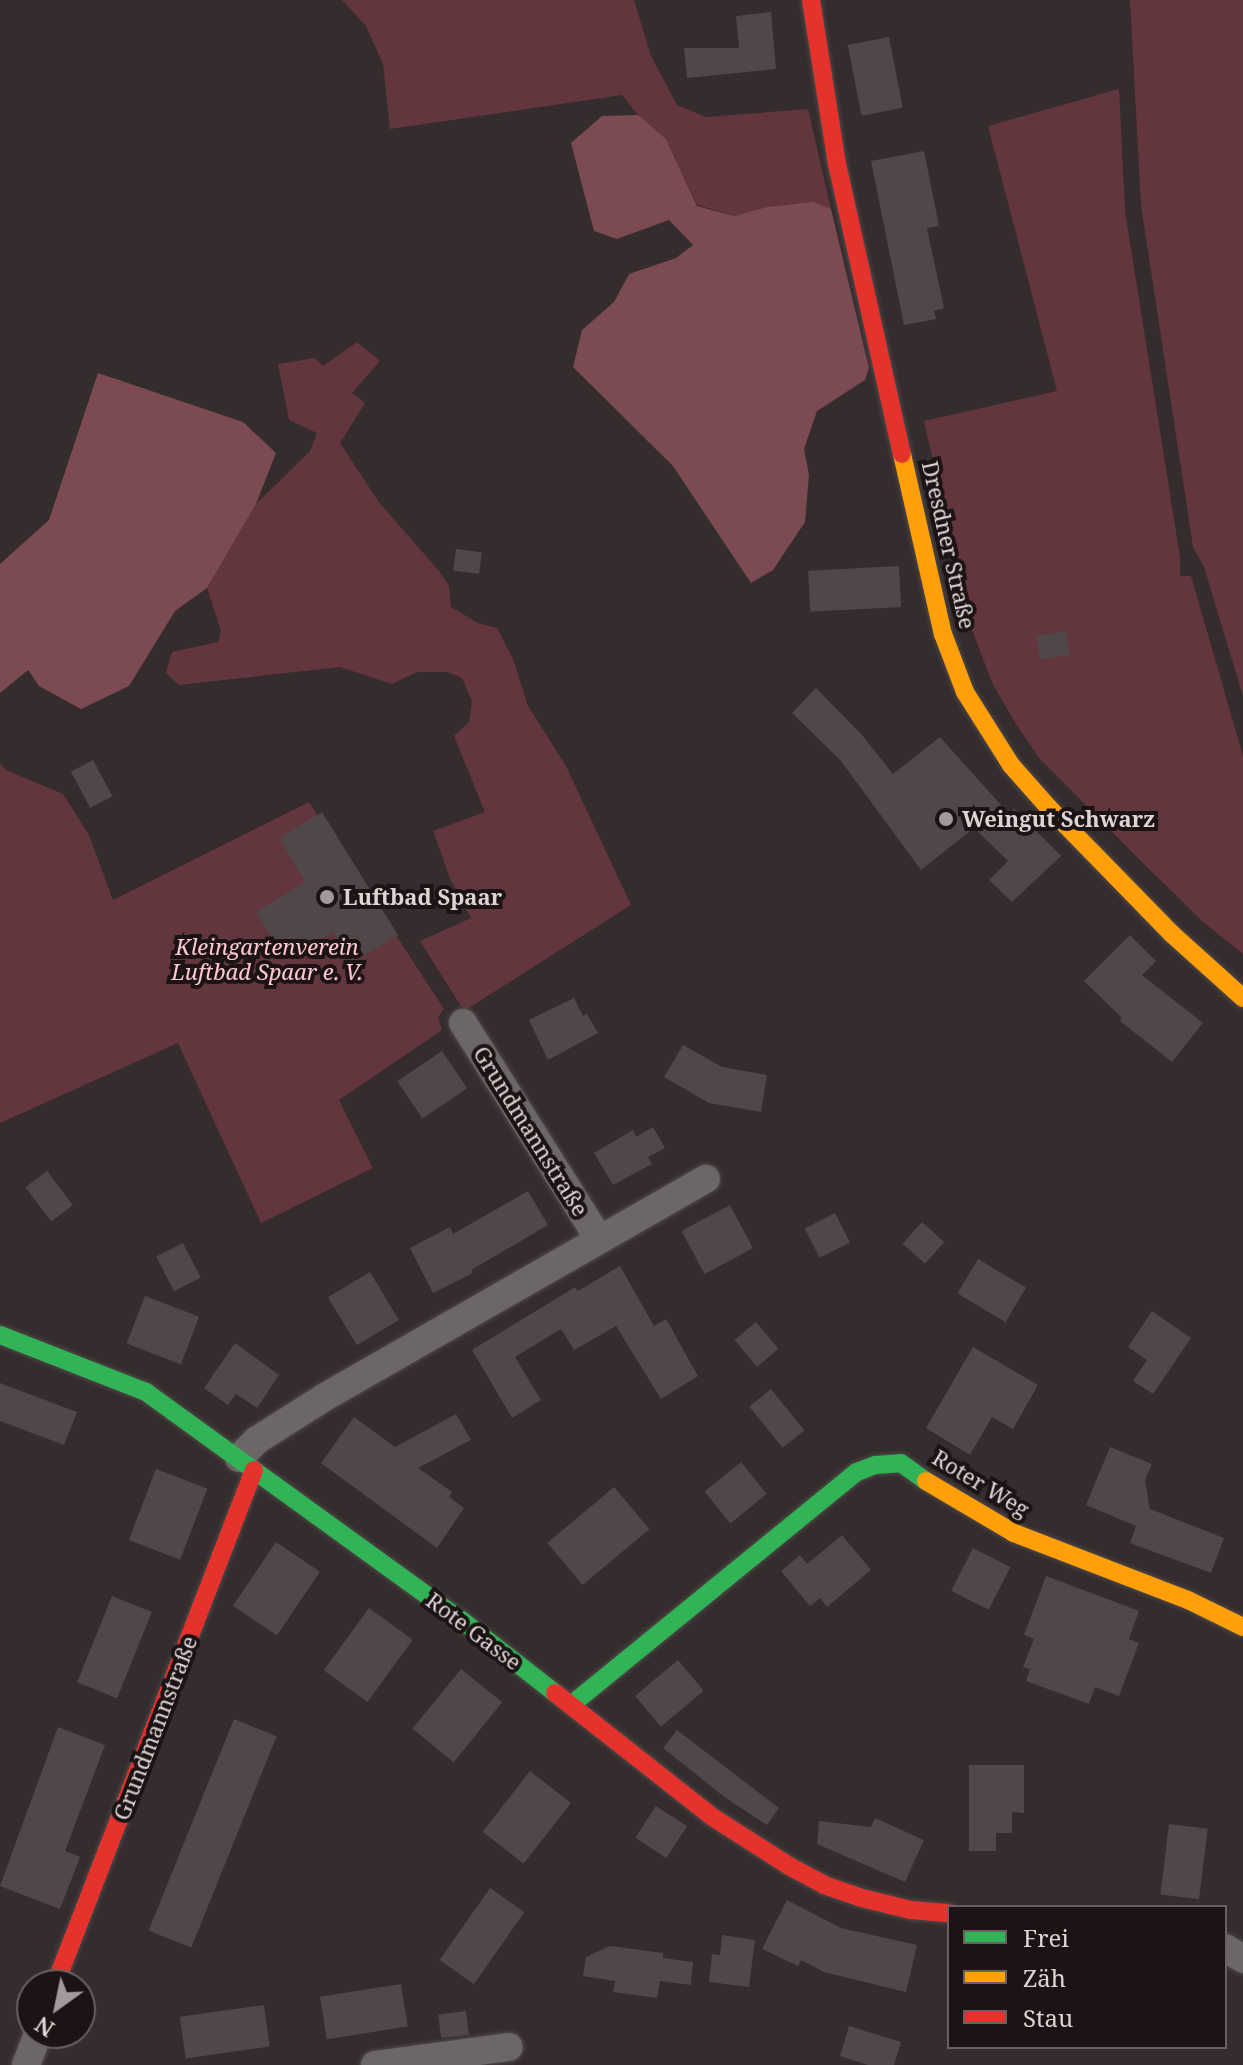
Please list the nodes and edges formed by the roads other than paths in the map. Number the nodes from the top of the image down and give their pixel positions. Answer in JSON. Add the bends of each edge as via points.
{"nodes":[{"id":1,"x":811,"y":0,"type":"edge"},
{"id":2,"x":1243,"y":998,"type":"edge"},
{"id":3,"x":463,"y":1023,"type":"dead end"},
{"id":4,"x":706,"y":1179,"type":"dead end"},
{"id":5,"x":599,"y":1239,"type":"junction"},
{"id":6,"x":0,"y":1335,"type":"edge"},
{"id":7,"x":247,"y":1464,"type":"junction"},
{"id":8,"x":1243,"y":1627,"type":"edge"},
{"id":9,"x":571,"y":1705,"type":"junction"},
{"id":10,"x":947,"y":1913,"type":"edge"},
{"id":11,"x":61,"y":1969,"type":"edge"},
{"id":12,"x":509,"y":2047,"type":"dead end"},
{"id":13,"x":375,"y":2065,"type":"edge"}],
"edges":[{"from":1,"to":2,"type":"street","name":"Dresdner Straße","via":[[837,164],[928,573],[965,692],[1011,765],[1049,808]]},
{"from":3,"to":5,"type":"street","name":"Grundmannstraße"},
{"from":4,"to":5,"type":"street","name":"Grundmannstraße"},
{"from":5,"to":7,"type":"street","name":"Grundmannstraße","via":[[257,1440]]},
{"from":6,"to":7,"type":"street","name":"Rote Gasse","via":[[146,1392]]},
{"from":7,"to":9,"type":"street","name":"Rote Gasse"},
{"from":7,"to":11,"type":"street","name":"Grundmannstraße"},
{"from":8,"to":9,"type":"street","name":"Roter Weg","via":[[1188,1600],[1014,1533],[901,1463],[875,1465],[857,1472]]},
{"from":9,"to":10,"type":"street","name":"Rote Gasse","via":[[714,1818],[789,1866],[862,1898]]},
{"from":12,"to":13,"type":"street"}]}
